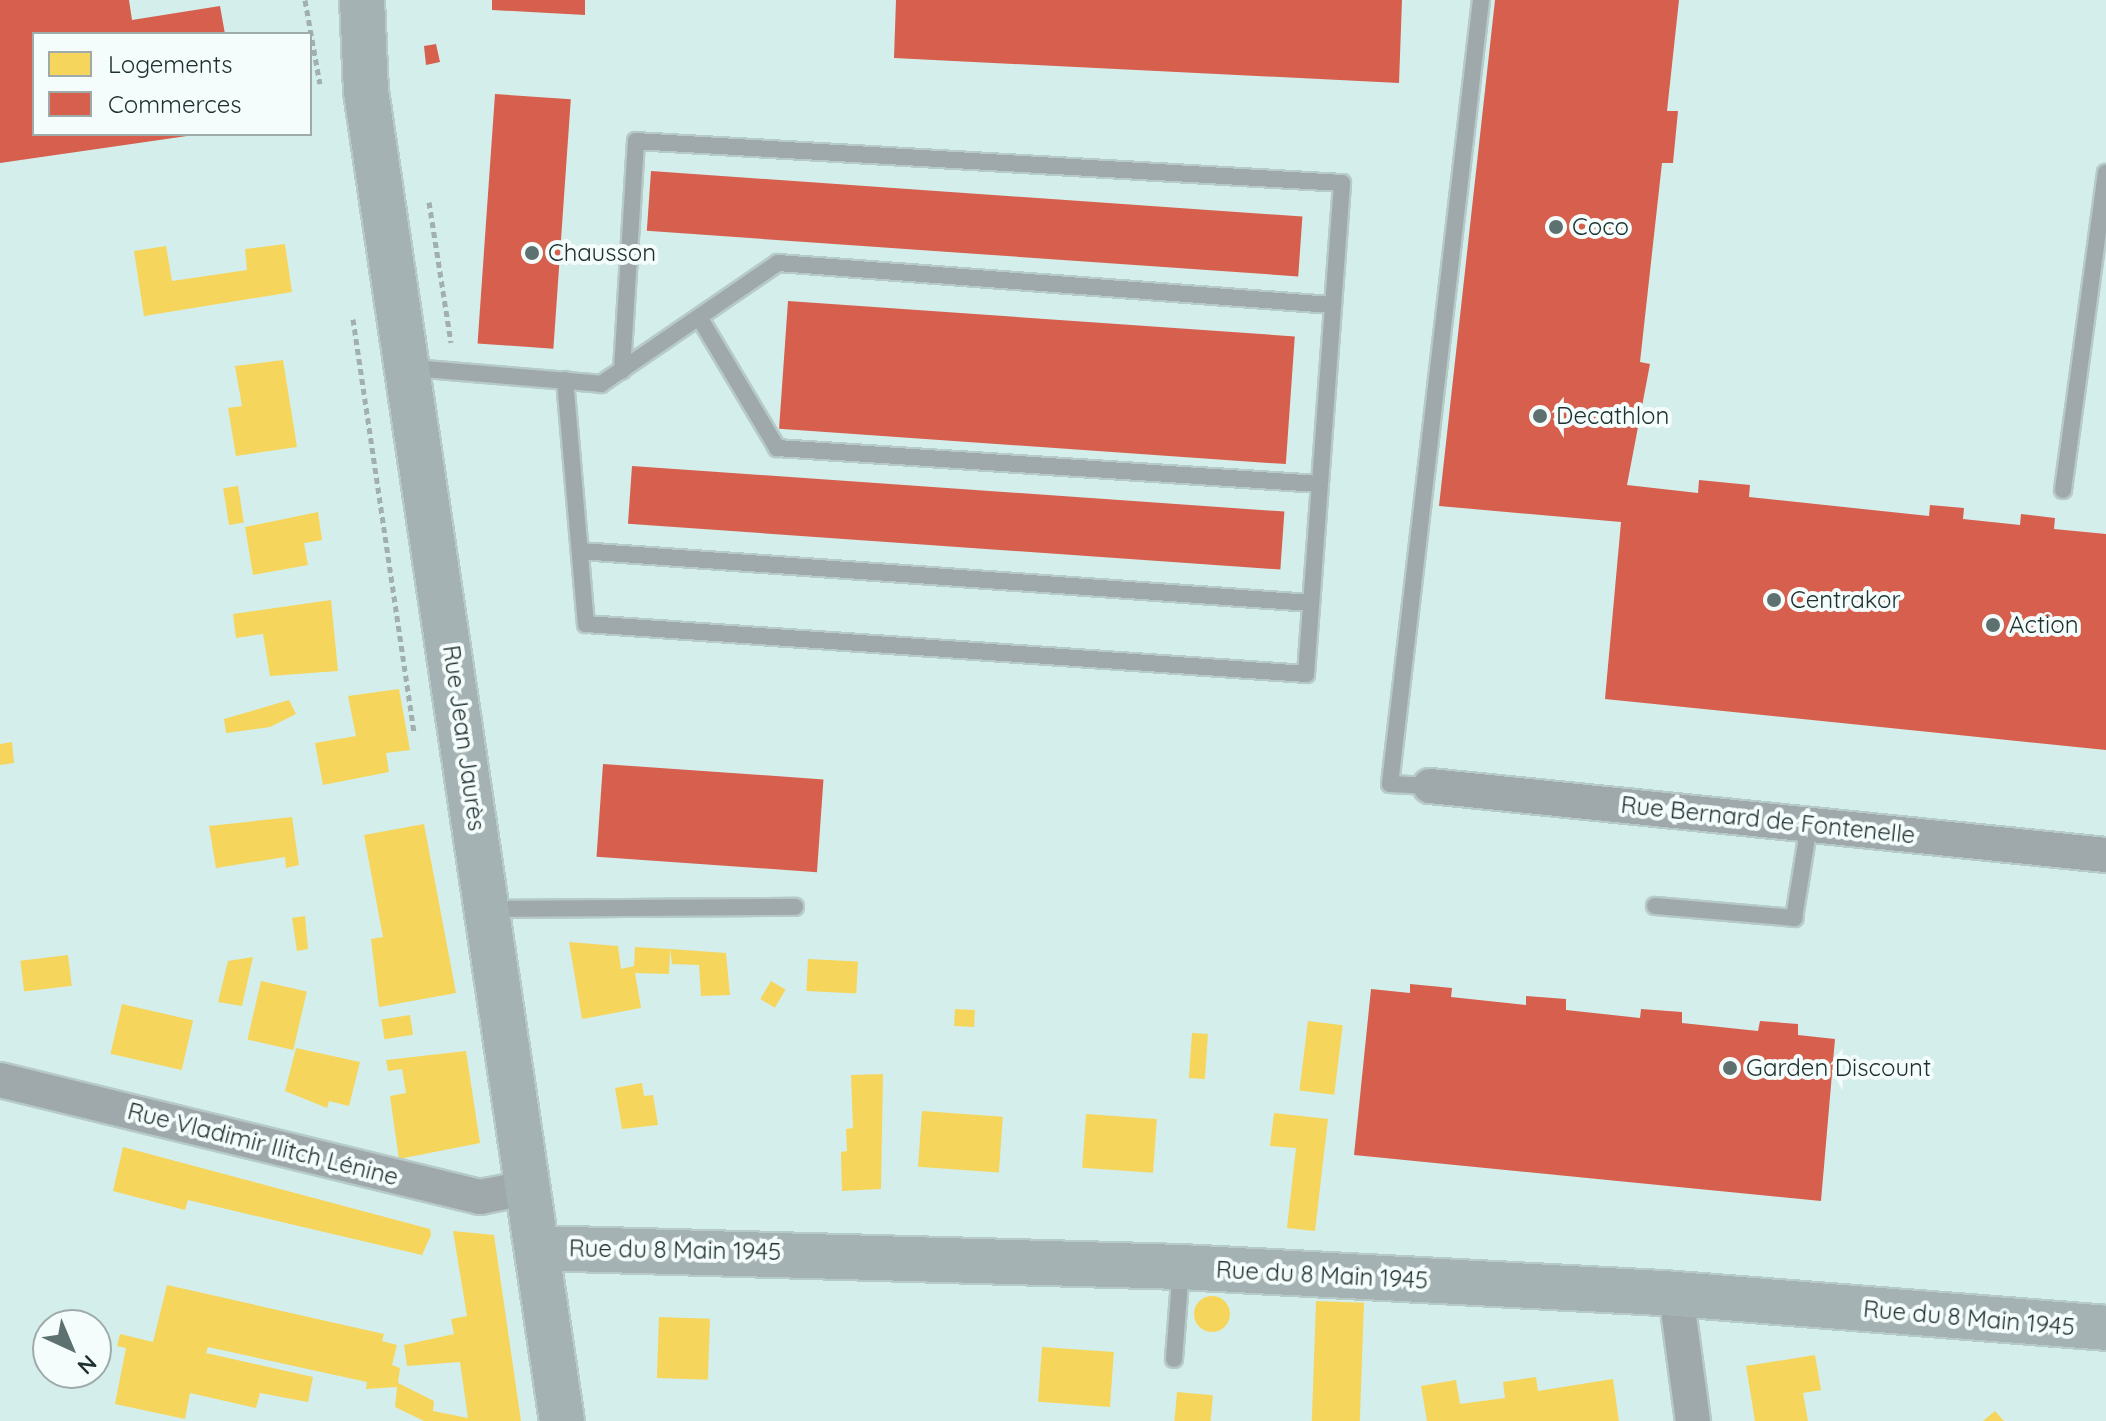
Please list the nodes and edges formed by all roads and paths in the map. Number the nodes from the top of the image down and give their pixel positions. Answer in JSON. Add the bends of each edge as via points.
{"nodes":[{"id":1,"x":340,"y":0,"type":"edge"},
{"id":2,"x":362,"y":0,"type":"edge"},
{"id":3,"x":1481,"y":0,"type":"edge"},
{"id":4,"x":362,"y":56,"type":"junction"},
{"id":5,"x":2106,"y":173,"type":"edge"},
{"id":6,"x":2098,"y":295,"type":"edge"},
{"id":7,"x":1332,"y":305,"type":"junction"},
{"id":8,"x":702,"y":322,"type":"junction"},
{"id":9,"x":412,"y":368,"type":"junction"},
{"id":10,"x":622,"y":371,"type":"junction"},
{"id":11,"x":565,"y":380,"type":"junction"},
{"id":12,"x":1319,"y":484,"type":"junction"},
{"id":13,"x":2063,"y":490,"type":"dead end"},
{"id":14,"x":580,"y":551,"type":"junction"},
{"id":15,"x":1311,"y":603,"type":"junction"},
{"id":16,"x":1430,"y":786,"type":"joint"},
{"id":17,"x":1809,"y":825,"type":"junction"},
{"id":18,"x":2106,"y":855,"type":"edge"},
{"id":19,"x":1655,"y":906,"type":"dead end"},
{"id":20,"x":795,"y":907,"type":"dead end"},
{"id":21,"x":488,"y":909,"type":"junction"},
{"id":22,"x":0,"y":1080,"type":"edge"},
{"id":23,"x":526,"y":1188,"type":"junction"},
{"id":24,"x":537,"y":1248,"type":"junction"},
{"id":25,"x":1181,"y":1267,"type":"junction"},
{"id":26,"x":1676,"y":1294,"type":"junction"},
{"id":27,"x":2106,"y":1328,"type":"edge"},
{"id":28,"x":1174,"y":1359,"type":"dead end"},
{"id":29,"x":562,"y":1421,"type":"edge"},
{"id":30,"x":1693,"y":1421,"type":"edge"}],
"edges":[{"from":1,"to":4,"type":"main road","name":"Rue Jean Jaurès"},
{"from":2,"to":4,"type":"main road","name":"Rue Jean Jaurès"},
{"from":3,"to":16,"type":"lane","via":[[1390,784]]},
{"from":4,"to":9,"type":"main road","name":"Rue Jean Jaurès"},
{"from":5,"to":6,"type":"lane"},
{"from":6,"to":13,"type":"lane"},
{"from":7,"to":8,"type":"lane","via":[[778,263]]},
{"from":7,"to":10,"type":"lane","via":[[1342,183],[636,141]]},
{"from":7,"to":12,"type":"lane"},
{"from":8,"to":10,"type":"lane"},
{"from":8,"to":12,"type":"lane","via":[[777,448]]},
{"from":9,"to":11,"type":"lane"},
{"from":9,"to":21,"type":"main road","name":"Rue Jean Jaurès"},
{"from":10,"to":11,"type":"lane","via":[[601,384]]},
{"from":11,"to":14,"type":"lane"},
{"from":12,"to":15,"type":"lane"},
{"from":14,"to":15,"type":"lane"},
{"from":14,"to":15,"type":"lane","via":[[586,624],[1306,674]]},
{"from":16,"to":17,"type":"street","name":"Rue Bernard de Fontenelle"},
{"from":17,"to":18,"type":"street","name":"Rue Bernard de Fontenelle"},
{"from":17,"to":19,"type":"lane","via":[[1794,918]]},
{"from":20,"to":21,"type":"lane"},
{"from":21,"to":23,"type":"main road","name":"Rue Jean Jaurès"},
{"from":22,"to":23,"type":"street","name":"Rue Vladimir Ilitch Lénine","via":[[480,1197]]},
{"from":23,"to":24,"type":"main road","name":"Rue Jean Jaurès"},
{"from":24,"to":25,"type":"main road","name":"Rue du 8 Main 1945"},
{"from":24,"to":29,"type":"main road","name":"Rue Jean Jaurès"},
{"from":25,"to":26,"type":"main road","name":"Rue du 8 Main 1945"},
{"from":25,"to":28,"type":"lane"},
{"from":26,"to":27,"type":"main road","name":"Rue du 8 Main 1945"},
{"from":26,"to":30,"type":"street"}]}
